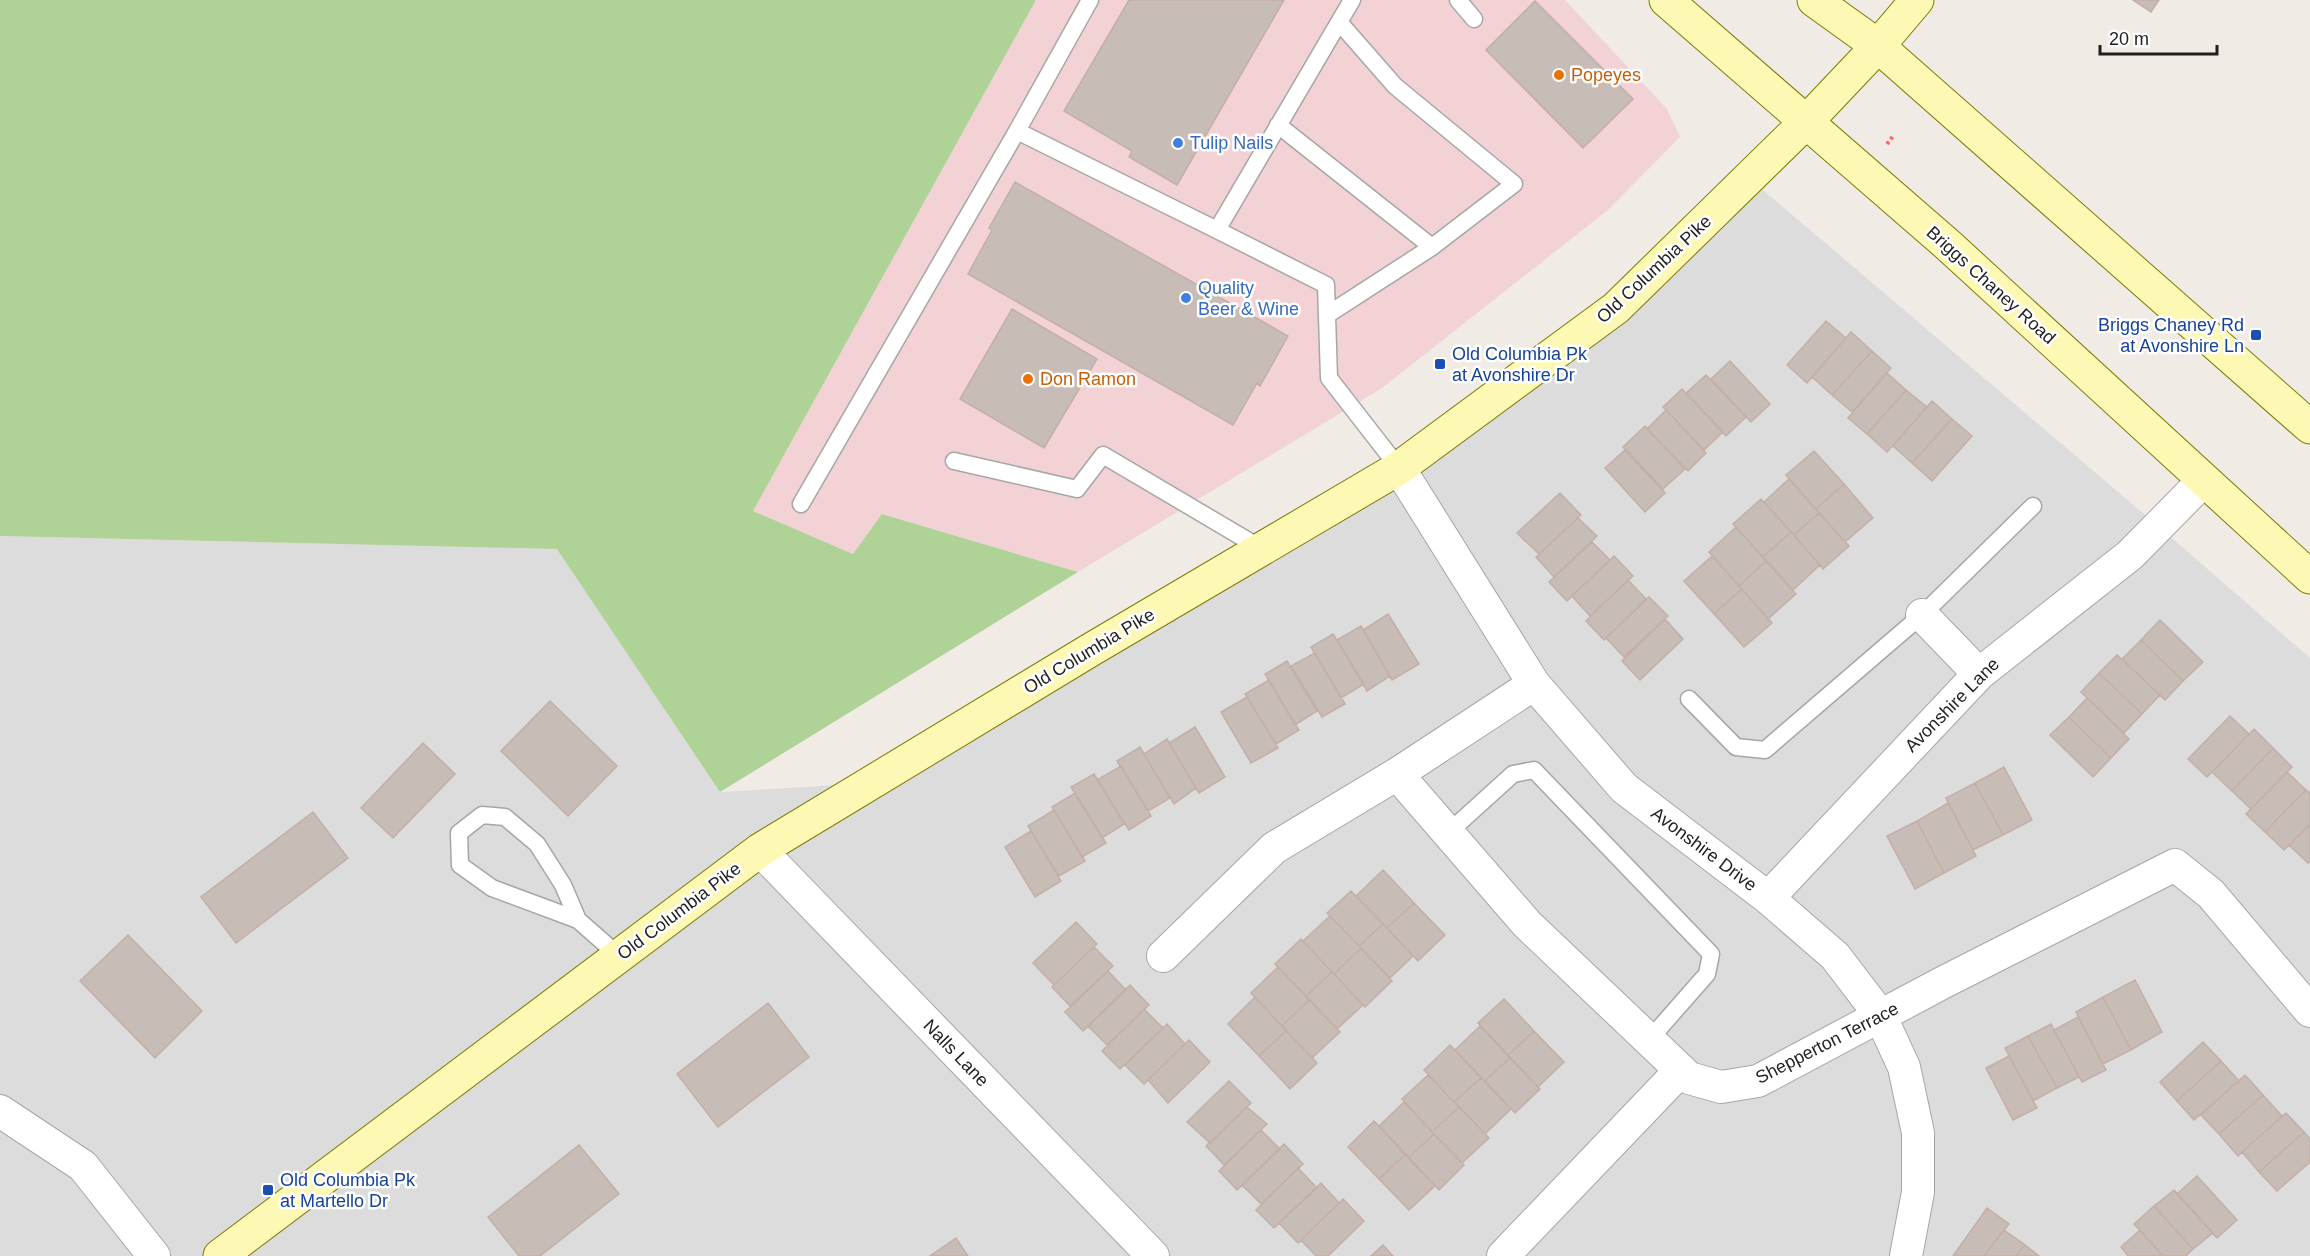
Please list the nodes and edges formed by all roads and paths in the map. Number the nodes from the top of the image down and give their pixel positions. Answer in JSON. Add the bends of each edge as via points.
{"nodes":[{"id":1,"x":1090,"y":0,"type":"edge"},
{"id":2,"x":1352,"y":0,"type":"edge"},
{"id":3,"x":1458,"y":0,"type":"edge"},
{"id":4,"x":1666,"y":0,"type":"edge"},
{"id":5,"x":1814,"y":0,"type":"edge"},
{"id":6,"x":1917,"y":0,"type":"edge"},
{"id":7,"x":1474,"y":19,"type":"dead end"},
{"id":8,"x":1339,"y":22,"type":"junction"},
{"id":9,"x":1878,"y":46,"type":"junction"},
{"id":10,"x":1807,"y":121,"type":"junction"},
{"id":11,"x":1278,"y":125,"type":"junction"},
{"id":12,"x":1017,"y":130,"type":"junction"},
{"id":13,"x":1216,"y":230,"type":"junction"},
{"id":14,"x":1432,"y":247,"type":"junction"},
{"id":15,"x":1327,"y":315,"type":"junction"},
{"id":16,"x":2310,"y":427,"type":"edge"},
{"id":17,"x":954,"y":461,"type":"dead end"},
{"id":18,"x":1399,"y":468,"type":"junction"},
{"id":19,"x":2204,"y":480,"type":"junction"},
{"id":20,"x":801,"y":504,"type":"dead end"},
{"id":21,"x":2033,"y":506,"type":"dead end"},
{"id":22,"x":1262,"y":549,"type":"junction"},
{"id":23,"x":2310,"y":577,"type":"edge"},
{"id":24,"x":1922,"y":615,"type":"junction"},
{"id":25,"x":1979,"y":674,"type":"junction"},
{"id":26,"x":1534,"y":684,"type":"junction"},
{"id":27,"x":1689,"y":699,"type":"dead end"},
{"id":28,"x":1398,"y":774,"type":"junction"},
{"id":29,"x":1449,"y":832,"type":"junction"},
{"id":30,"x":760,"y":850,"type":"junction"},
{"id":31,"x":1768,"y":898,"type":"junction"},
{"id":32,"x":578,"y":920,"type":"junction"},
{"id":33,"x":619,"y":956,"type":"junction"},
{"id":34,"x":1163,"y":956,"type":"dead end"},
{"id":35,"x":2310,"y":1011,"type":"edge"},
{"id":36,"x":1880,"y":1015,"type":"junction"},
{"id":37,"x":1649,"y":1040,"type":"junction"},
{"id":38,"x":1681,"y":1070,"type":"junction"},
{"id":39,"x":0,"y":1111,"type":"edge"},
{"id":40,"x":154,"y":1256,"type":"edge"},
{"id":41,"x":220,"y":1256,"type":"edge"},
{"id":42,"x":1153,"y":1256,"type":"edge"},
{"id":43,"x":1503,"y":1256,"type":"edge"},
{"id":44,"x":1906,"y":1256,"type":"edge"}],
"edges":[{"from":1,"to":12,"type":"lane"},
{"from":2,"to":8,"type":"lane"},
{"from":3,"to":7,"type":"lane"},
{"from":4,"to":10,"type":"main road","name":"Briggs Chaney Road"},
{"from":5,"to":9,"type":"main road"},
{"from":6,"to":9,"type":"main road","name":"Old Columbia Pike"},
{"from":8,"to":11,"type":"lane"},
{"from":8,"to":14,"type":"lane","via":[[1395,86],[1514,184]]},
{"from":9,"to":10,"type":"main road","name":"Old Columbia Pike"},
{"from":9,"to":16,"type":"main road"},
{"from":10,"to":18,"type":"main road","name":"Old Columbia Pike","via":[[1616,308]]},
{"from":10,"to":19,"type":"main road","name":"Briggs Chaney Road"},
{"from":11,"to":13,"type":"lane"},
{"from":11,"to":14,"type":"lane"},
{"from":12,"to":13,"type":"lane"},
{"from":12,"to":20,"type":"lane"},
{"from":13,"to":15,"type":"lane","via":[[1326,285]]},
{"from":14,"to":15,"type":"lane"},
{"from":15,"to":18,"type":"lane","via":[[1329,378]]},
{"from":17,"to":22,"type":"lane","via":[[1077,489],[1103,454]]},
{"from":18,"to":22,"type":"main road","name":"Old Columbia Pike"},
{"from":18,"to":26,"type":"street","name":"Avonshire Drive"},
{"from":19,"to":23,"type":"main road","name":"Briggs Chaney Road"},
{"from":19,"to":25,"type":"street","name":"Avonshire Lane","via":[[2130,555]]},
{"from":21,"to":24,"type":"lane"},
{"from":22,"to":30,"type":"main road","name":"Old Columbia Pike"},
{"from":24,"to":25,"type":"street"},
{"from":24,"to":27,"type":"lane","via":[[1765,750],[1736,747]]},
{"from":25,"to":31,"type":"street","name":"Avonshire Lane"},
{"from":26,"to":28,"type":"street"},
{"from":26,"to":31,"type":"street","name":"Avonshire Drive","via":[[1624,788]]},
{"from":28,"to":29,"type":"street","name":"Shepperton Terrace"},
{"from":28,"to":34,"type":"street","via":[[1274,848]]},
{"from":29,"to":37,"type":"street","name":"Shepperton Terrace","via":[[1527,924]]},
{"from":29,"to":37,"type":"lane","via":[[1513,774],[1534,771],[1711,954],[1707,974]]},
{"from":30,"to":33,"type":"main road","name":"Old Columbia Pike"},
{"from":30,"to":42,"type":"street","name":"Nalls Lane"},
{"from":31,"to":36,"type":"street","name":"Avonshire Drive","via":[[1834,956]]},
{"from":32,"to":32,"type":"lane","via":[[492,888],[460,865],[459,833],[482,815],[505,817],[537,844],[564,885]]},
{"from":32,"to":33,"type":"lane"},
{"from":33,"to":41,"type":"main road","name":"Old Columbia Pike"},
{"from":35,"to":36,"type":"street","name":"Shepperton Terrace","via":[[2211,894],[2175,866]]},
{"from":36,"to":38,"type":"street","name":"Shepperton Terrace","via":[[1758,1081],[1721,1087],[1689,1078]]},
{"from":36,"to":44,"type":"street","name":"Avonshire Drive","via":[[1904,1067],[1918,1133],[1918,1192]]},
{"from":37,"to":38,"type":"street","name":"Shepperton Terrace"},
{"from":38,"to":43,"type":"street"},
{"from":39,"to":40,"type":"street","via":[[83,1167]]}]}
